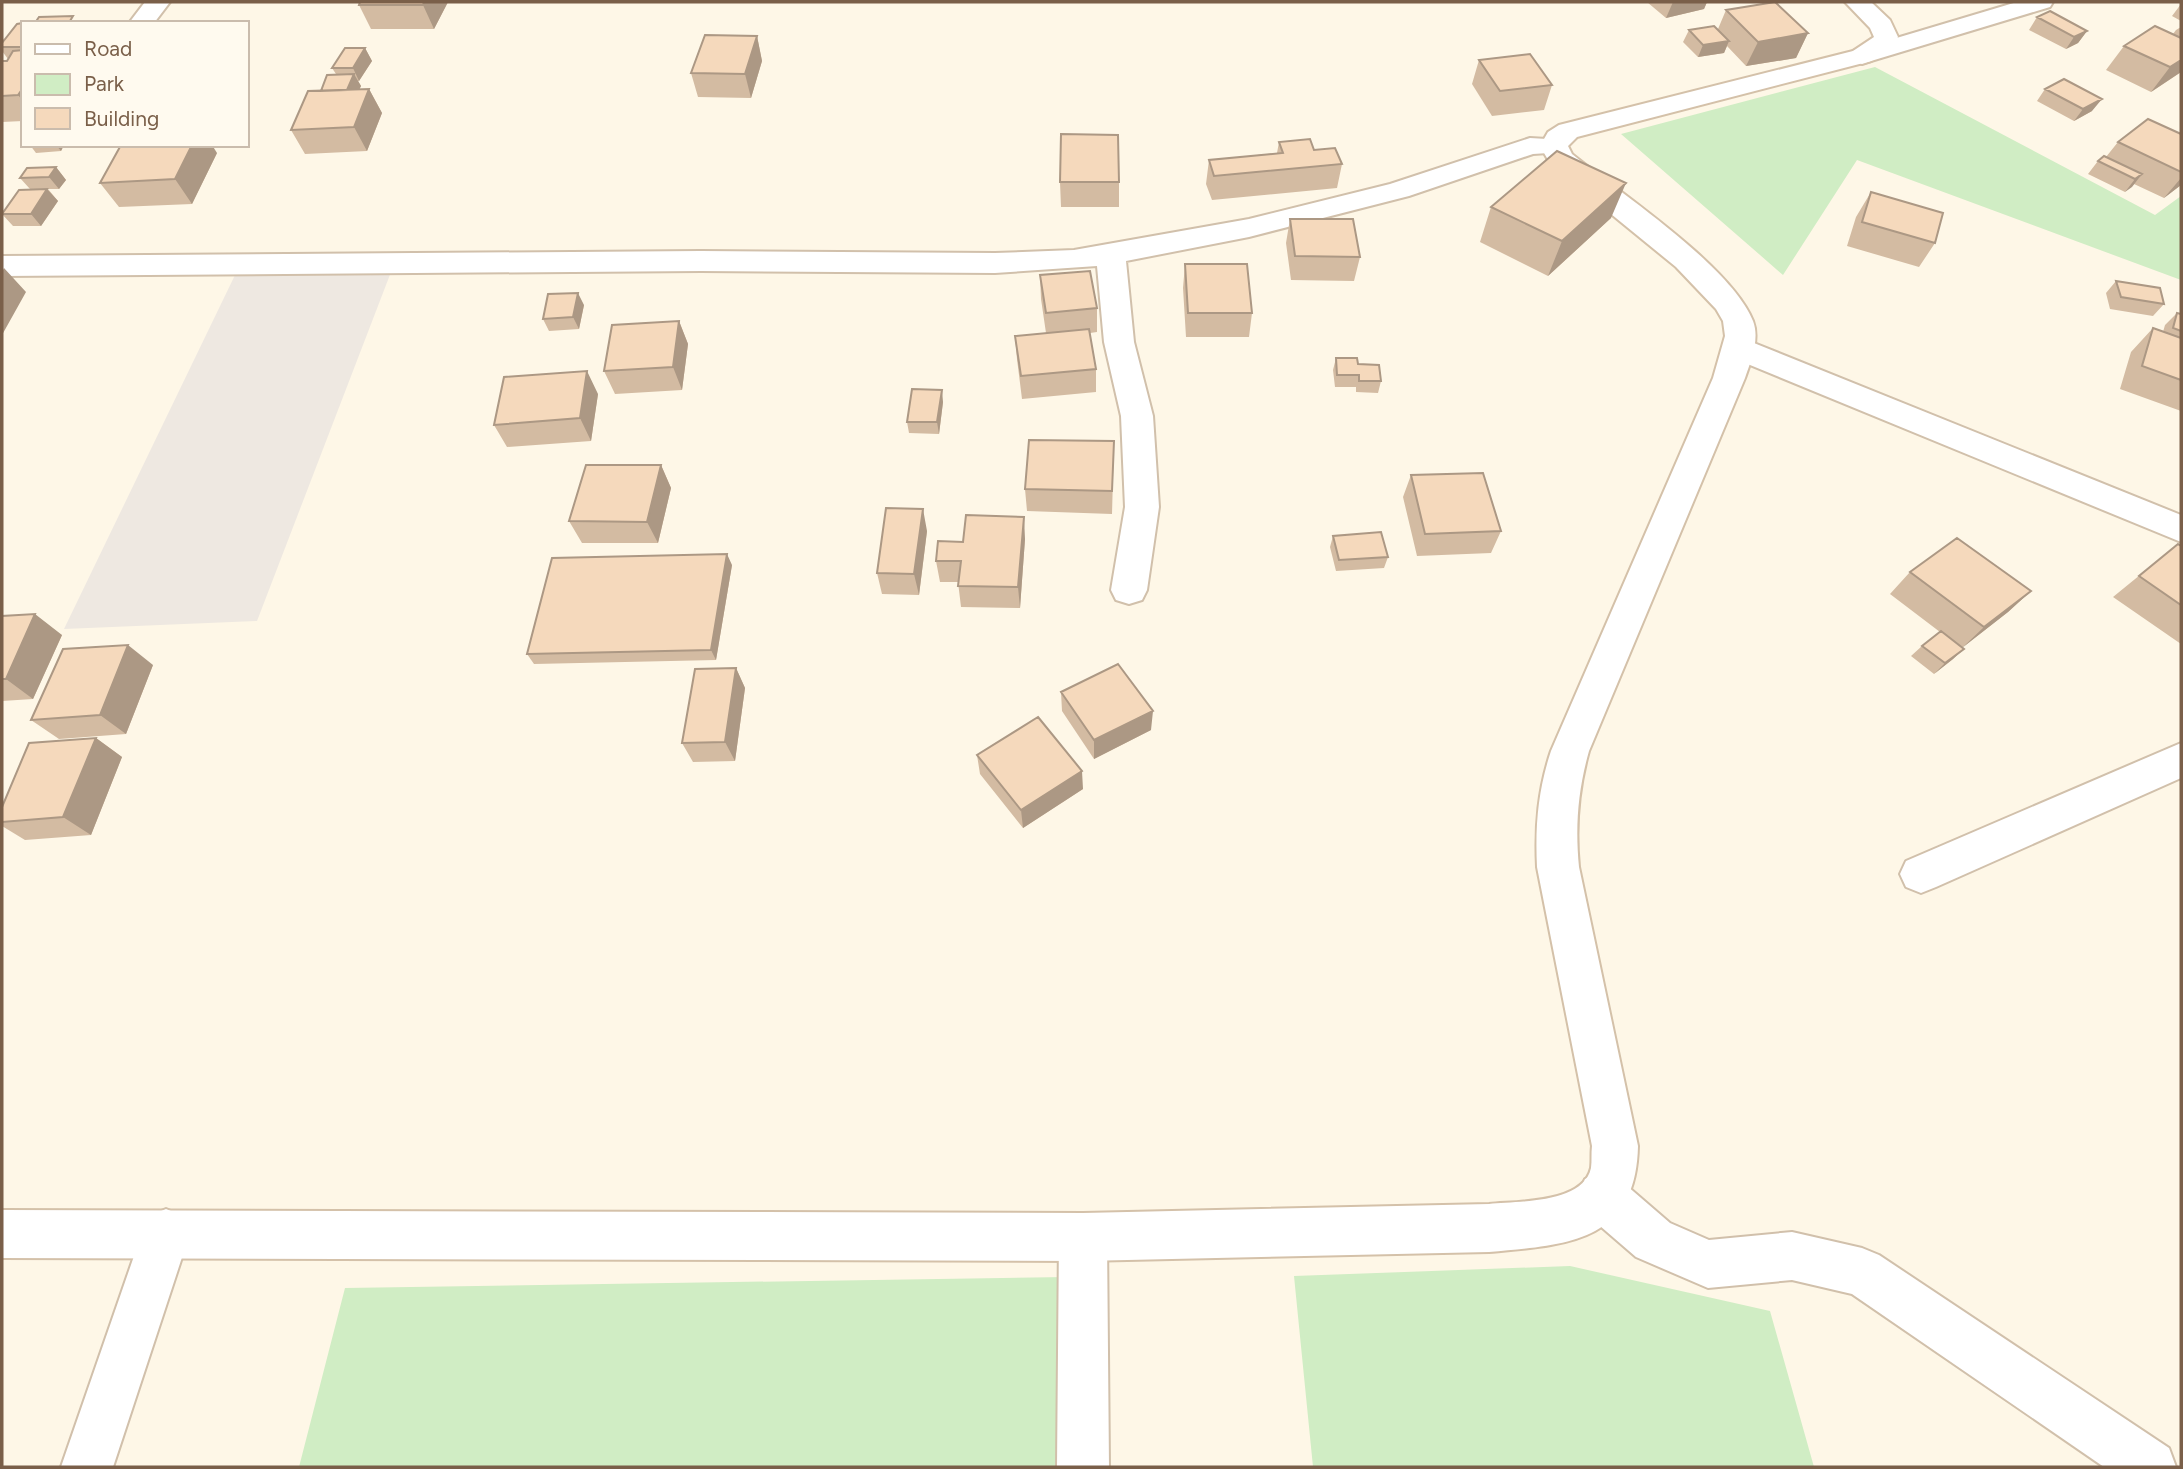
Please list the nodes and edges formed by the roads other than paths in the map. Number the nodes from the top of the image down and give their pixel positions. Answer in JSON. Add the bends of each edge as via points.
{"nodes":[{"id":1,"x":158,"y":2,"type":"edge"},
{"id":2,"x":1858,"y":2,"type":"edge"},
{"id":3,"x":2041,"y":2,"type":"edge"},
{"id":4,"x":143,"y":21,"type":"edge"},
{"id":5,"x":1964,"y":27,"type":"junction"},
{"id":6,"x":1862,"y":56,"type":"junction"},
{"id":7,"x":1554,"y":146,"type":"junction"},
{"id":8,"x":1111,"y":256,"type":"junction"},
{"id":9,"x":2,"y":266,"type":"edge"},
{"id":10,"x":1740,"y":348,"type":"junction"},
{"id":11,"x":2181,"y":528,"type":"edge"},
{"id":12,"x":1129,"y":590,"type":"dead end"},
{"id":13,"x":2181,"y":760,"type":"edge"},
{"id":14,"x":1921,"y":874,"type":"dead end"},
{"id":15,"x":1602,"y":1196,"type":"junction"},
{"id":16,"x":166,"y":1233,"type":"junction"},
{"id":17,"x":2,"y":1234,"type":"edge"},
{"id":18,"x":1083,"y":1237,"type":"junction"},
{"id":19,"x":87,"y":1467,"type":"edge"},
{"id":20,"x":1083,"y":1467,"type":"edge"},
{"id":21,"x":2150,"y":1467,"type":"edge"}],
"edges":[{"from":1,"to":4,"type":"street"},
{"from":2,"to":5,"type":"street","via":[[1906,23]]},
{"from":2,"to":6,"type":"street","via":[[1881,25],[1885,37],[1882,45]]},
{"from":3,"to":5,"type":"street"},
{"from":5,"to":6,"type":"street"},
{"from":6,"to":7,"type":"street","via":[[1568,131]]},
{"from":7,"to":8,"type":"street","via":[[1530,146],[1411,186],[1273,223]]},
{"from":7,"to":10,"type":"street","via":[[1561,159],[1716,290],[1737,318]]},
{"from":8,"to":9,"type":"street","via":[[995,262]]},
{"from":8,"to":12,"type":"street","via":[[1119,342],[1137,416],[1142,507]]},
{"from":10,"to":11,"type":"street"},
{"from":10,"to":15,"type":"street","via":[[1557,791],[1558,867],[1615,1146],[1614,1174]]},
{"from":13,"to":14,"type":"street"},
{"from":15,"to":18,"type":"street","via":[[1583,1212],[1554,1222],[1489,1228]]},
{"from":15,"to":21,"type":"street","via":[[1653,1240],[1708,1264],[1792,1256],[1862,1272]]},
{"from":16,"to":17,"type":"street"},
{"from":16,"to":18,"type":"street"},
{"from":16,"to":19,"type":"street"},
{"from":18,"to":20,"type":"street"}]}
